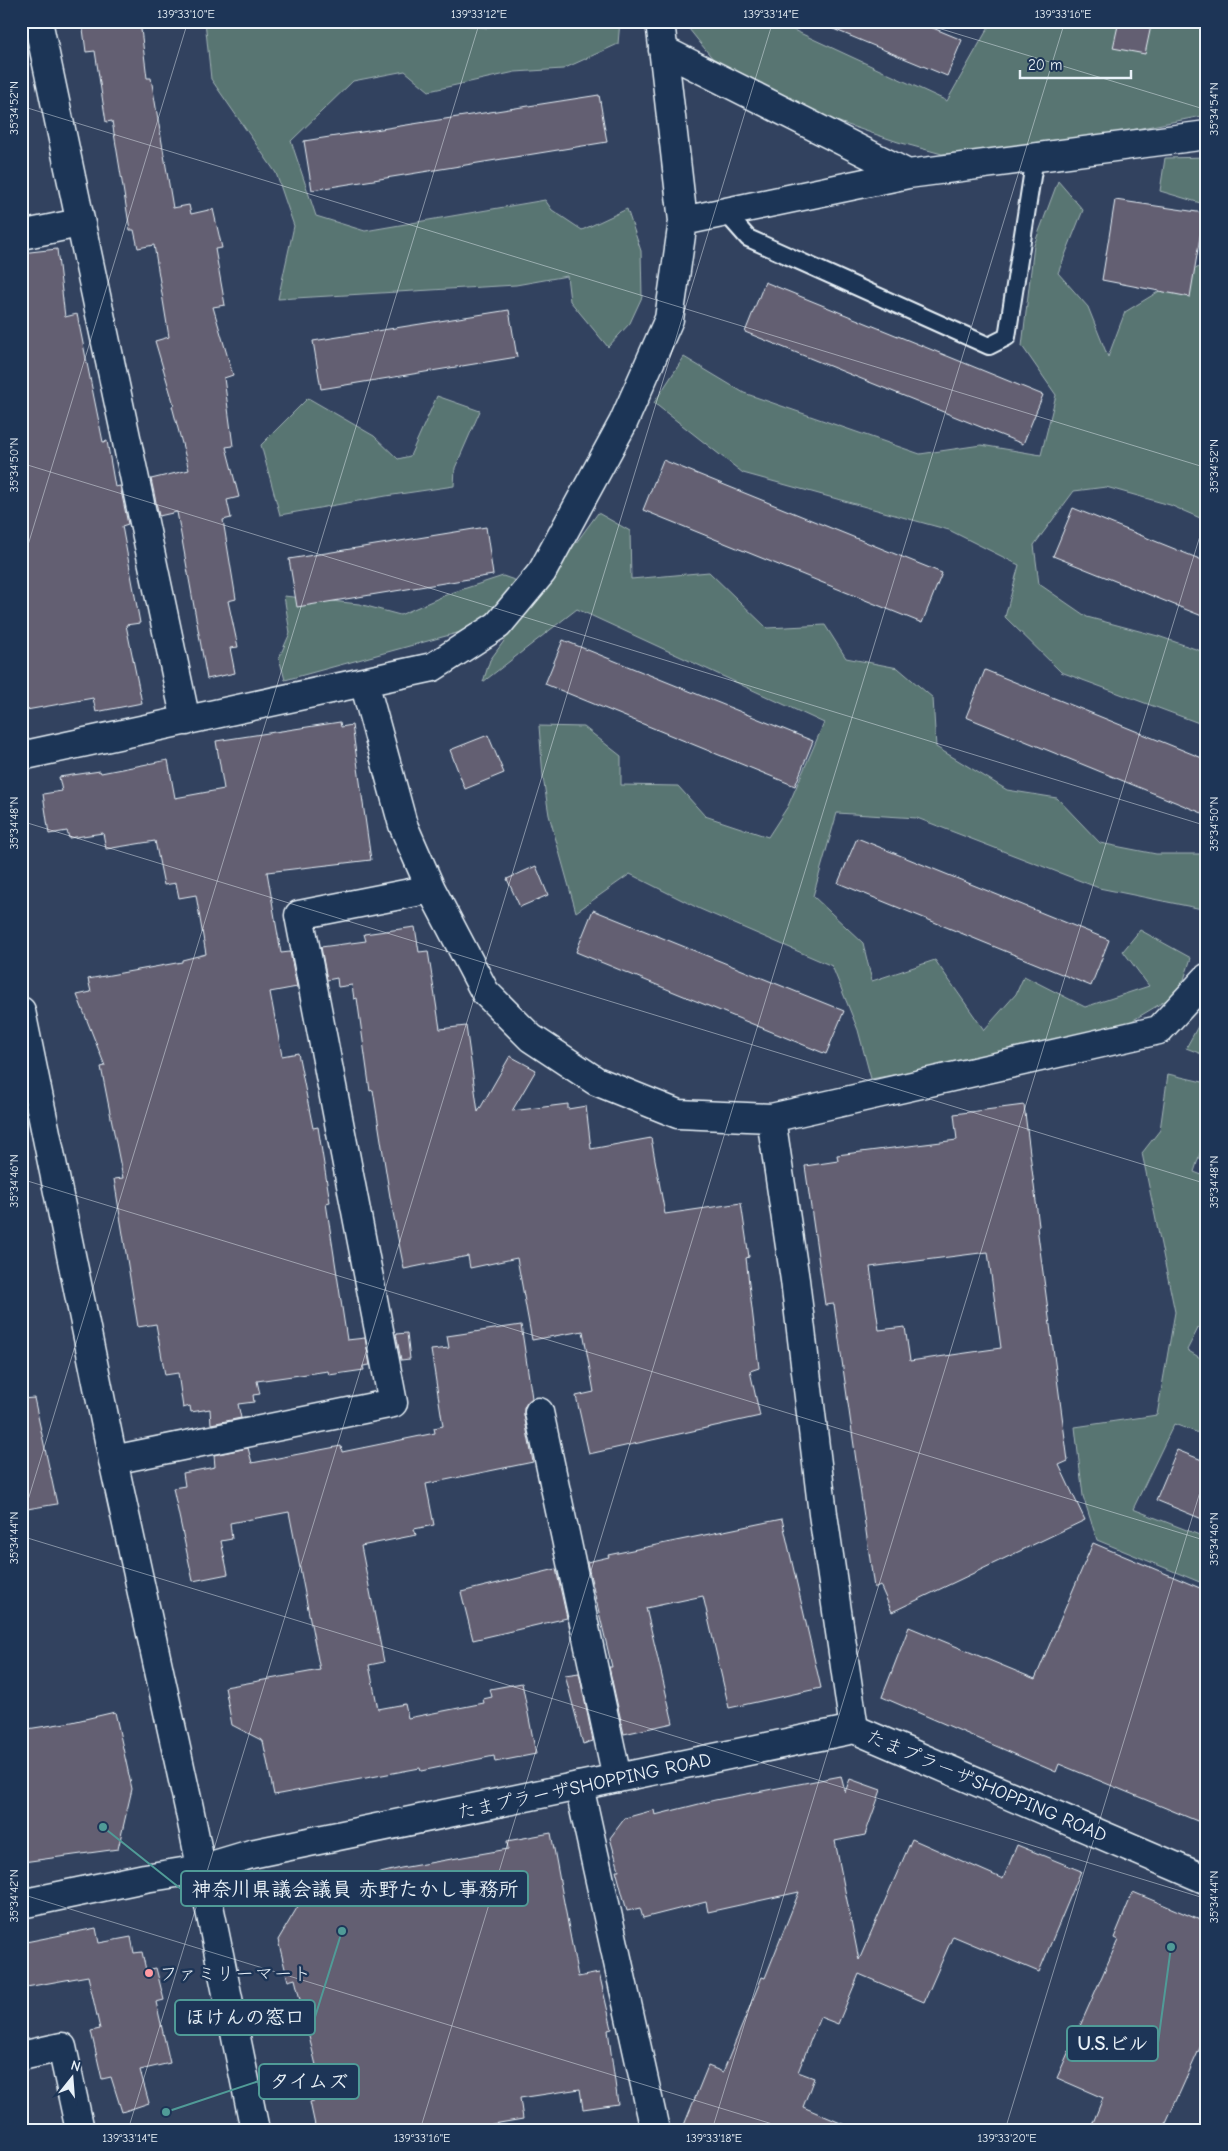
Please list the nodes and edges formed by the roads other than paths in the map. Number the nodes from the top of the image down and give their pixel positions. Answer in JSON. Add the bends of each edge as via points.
{"nodes":[{"id":1,"x":38,"y":21,"type":"edge"},
{"id":2,"x":660,"y":21,"type":"edge"},
{"id":3,"x":663,"y":50,"type":"junction"},
{"id":4,"x":1207,"y":135,"type":"edge"},
{"id":5,"x":1035,"y":157,"type":"junction"},
{"id":6,"x":908,"y":174,"type":"junction"},
{"id":7,"x":725,"y":212,"type":"junction"},
{"id":8,"x":683,"y":220,"type":"junction"},
{"id":9,"x":79,"y":223,"type":"junction"},
{"id":10,"x":21,"y":234,"type":"edge"},
{"id":11,"x":364,"y":682,"type":"junction"},
{"id":12,"x":186,"y":721,"type":"junction"},
{"id":13,"x":21,"y":756,"type":"edge"},
{"id":14,"x":431,"y":888,"type":"junction"},
{"id":15,"x":1207,"y":978,"type":"edge"},
{"id":16,"x":21,"y":1011,"type":"edge"},
{"id":17,"x":771,"y":1118,"type":"junction"},
{"id":18,"x":540,"y":1412,"type":"dead end"},
{"id":19,"x":113,"y":1460,"type":"junction"},
{"id":20,"x":854,"y":1728,"type":"junction"},
{"id":21,"x":617,"y":1778,"type":"junction"},
{"id":22,"x":579,"y":1786,"type":"junction"},
{"id":23,"x":201,"y":1869,"type":"junction"},
{"id":24,"x":1207,"y":1880,"type":"edge"},
{"id":25,"x":21,"y":1904,"type":"edge"},
{"id":26,"x":21,"y":2056,"type":"edge"},
{"id":27,"x":80,"y":2130,"type":"edge"},
{"id":28,"x":255,"y":2130,"type":"edge"},
{"id":29,"x":654,"y":2130,"type":"edge"}],
"edges":[{"from":1,"to":9,"type":"street"},
{"from":2,"to":3,"type":"street"},
{"from":3,"to":6,"type":"street"},
{"from":3,"to":8,"type":"street"},
{"from":4,"to":5,"type":"street"},
{"from":5,"to":6,"type":"street"},
{"from":5,"to":7,"type":"lane","via":[[1007,337],[989,346],[748,238]]},
{"from":6,"to":7,"type":"street"},
{"from":7,"to":8,"type":"street"},
{"from":8,"to":11,"type":"street","via":[[669,319],[623,423],[542,572],[498,625],[433,667]]},
{"from":9,"to":10,"type":"street"},
{"from":9,"to":12,"type":"street"},
{"from":11,"to":12,"type":"street"},
{"from":11,"to":14,"type":"street","via":[[403,825]]},
{"from":12,"to":13,"type":"street"},
{"from":14,"to":17,"type":"street","via":[[486,992],[531,1038],[596,1081],[678,1114]]},
{"from":14,"to":19,"type":"street","via":[[299,915],[393,1403]]},
{"from":15,"to":17,"type":"street","via":[[1159,1030]]},
{"from":16,"to":19,"type":"street"},
{"from":17,"to":20,"type":"street"},
{"from":18,"to":21,"type":"street"},
{"from":19,"to":23,"type":"street"},
{"from":20,"to":21,"type":"street","name":"たまプラーザSHOPPING ROAD"},
{"from":20,"to":24,"type":"street","name":"たまプラーザSHOPPING ROAD"},
{"from":21,"to":22,"type":"street","name":"たまプラーザSHOPPING ROAD"},
{"from":22,"to":23,"type":"street","name":"たまプラーザSHOPPING ROAD","via":[[251,1854]]},
{"from":22,"to":29,"type":"street"},
{"from":23,"to":25,"type":"street","name":"たまプラーザSHOPPING ROAD"},
{"from":23,"to":28,"type":"street"},
{"from":26,"to":27,"type":"street","via":[[62,2047]]}]}
